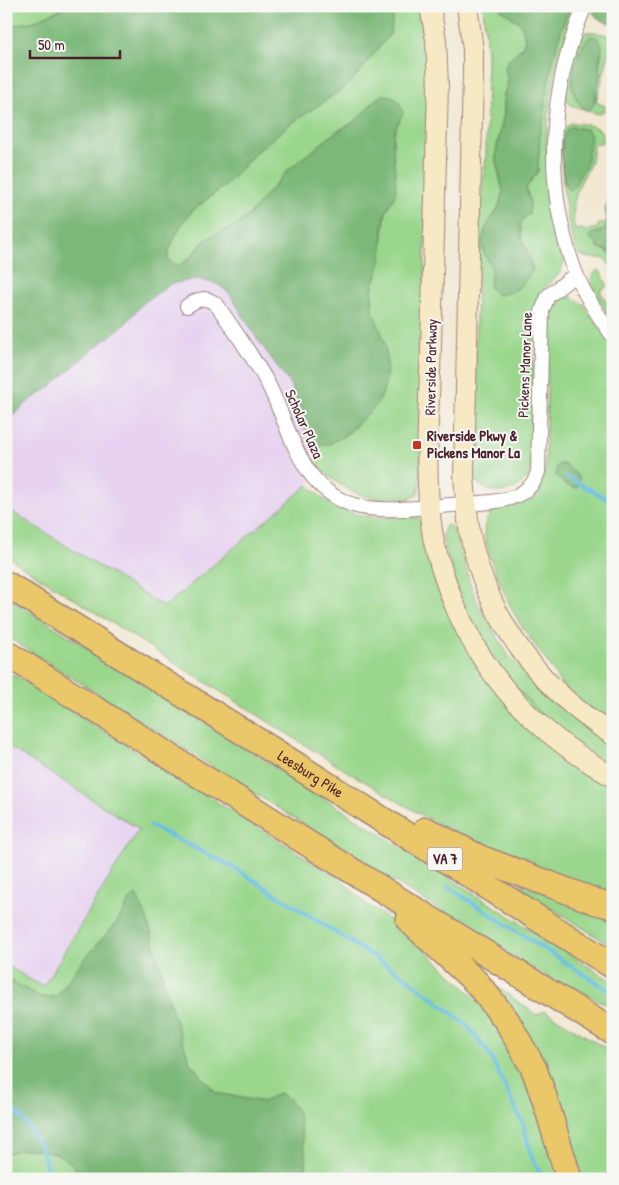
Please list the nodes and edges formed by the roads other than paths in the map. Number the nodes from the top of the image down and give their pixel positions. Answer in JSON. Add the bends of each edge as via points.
{"nodes":[{"id":1,"x":430,"y":6,"type":"edge"},
{"id":2,"x":467,"y":6,"type":"edge"},
{"id":3,"x":585,"y":6,"type":"edge"},
{"id":4,"x":576,"y":274,"type":"junction"},
{"id":5,"x":187,"y":306,"type":"dead end"},
{"id":6,"x":613,"y":336,"type":"edge"},
{"id":7,"x":466,"y":504,"type":"junction"},
{"id":8,"x":430,"y":506,"type":"junction"},
{"id":9,"x":6,"y":584,"type":"edge"},
{"id":10,"x":6,"y":653,"type":"edge"},
{"id":11,"x":613,"y":735,"type":"edge"},
{"id":12,"x":278,"y":753,"type":"junction"},
{"id":13,"x":613,"y":778,"type":"edge"},
{"id":14,"x":307,"y":843,"type":"junction"},
{"id":15,"x":613,"y":906,"type":"edge"},
{"id":16,"x":613,"y":966,"type":"edge"},
{"id":17,"x":613,"y":1032,"type":"edge"},
{"id":18,"x":569,"y":1179,"type":"edge"}],
"edges":[{"from":1,"to":8,"type":"main road","name":"Riverside Parkway","via":[[436,40],[438,86],[428,471]]},
{"from":2,"to":7,"type":"main road","via":[[473,74],[464,466]]},
{"from":3,"to":4,"type":"street","via":[[564,67],[553,142],[560,217]]},
{"from":4,"to":6,"type":"street"},
{"from":4,"to":7,"type":"street","name":"Pickens Manor Lane","via":[[548,296],[542,311],[538,472],[530,487],[514,497]]},
{"from":5,"to":8,"type":"street","name":"Scholar Plaza","via":[[201,298],[217,305],[266,380],[299,459],[324,488],[361,507]]},
{"from":7,"to":8,"type":"street","name":"Pickens Manor Lane"},
{"from":7,"to":11,"type":"main road","via":[[474,551],[497,612],[515,642],[532,666],[572,706]]},
{"from":8,"to":13,"type":"main road","name":"Riverside Parkway","via":[[444,577],[470,638],[492,674],[543,730]]},
{"from":9,"to":12,"type":"highway","name":"Leesburg Pike","number":"VA 7"},
{"from":10,"to":14,"type":"highway"},
{"from":12,"to":15,"type":"highway","via":[[480,858]]},
{"from":12,"to":16,"type":"highway","name":"Leesburg Pike","number":"VA 7"},
{"from":14,"to":17,"type":"highway"},
{"from":14,"to":18,"type":"highway","via":[[415,925],[477,983],[507,1022],[534,1069]]}]}
